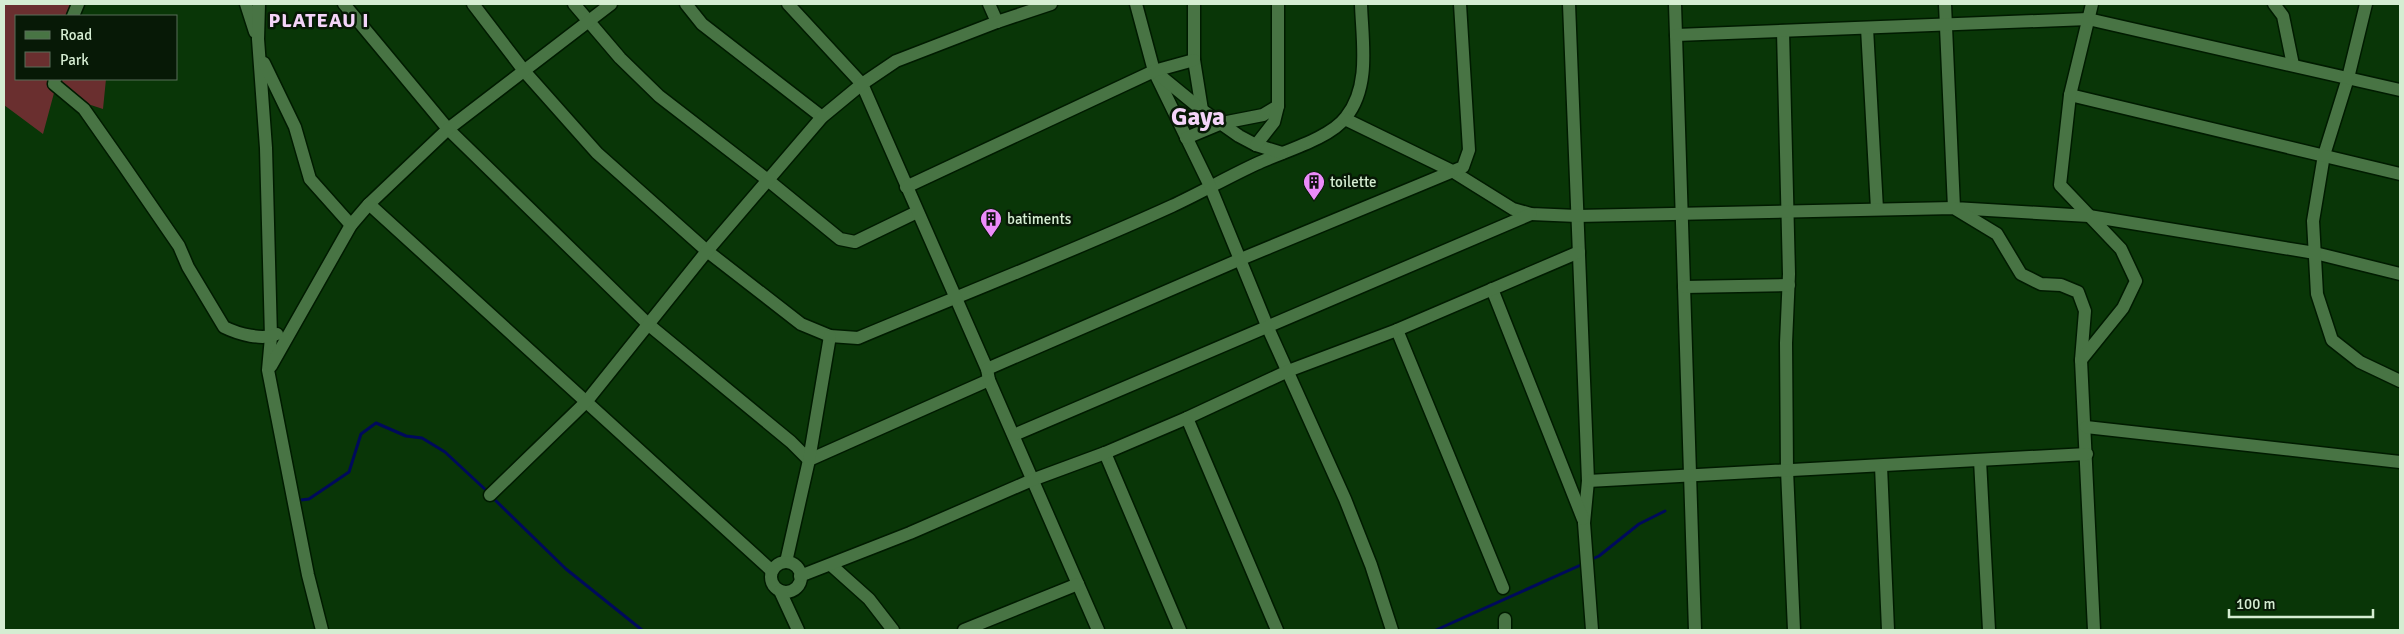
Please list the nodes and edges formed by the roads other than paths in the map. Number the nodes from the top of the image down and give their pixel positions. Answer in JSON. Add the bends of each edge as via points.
{"nodes":[{"id":1,"x":246,"y":4,"type":"edge"},
{"id":2,"x":259,"y":4,"type":"edge"},
{"id":3,"x":344,"y":4,"type":"edge"},
{"id":4,"x":474,"y":4,"type":"edge"},
{"id":5,"x":574,"y":4,"type":"edge"},
{"id":6,"x":611,"y":4,"type":"edge"},
{"id":7,"x":686,"y":4,"type":"edge"},
{"id":8,"x":788,"y":4,"type":"edge"},
{"id":9,"x":989,"y":4,"type":"edge"},
{"id":10,"x":1051,"y":4,"type":"edge"},
{"id":11,"x":1136,"y":4,"type":"edge"},
{"id":12,"x":1194,"y":4,"type":"edge"},
{"id":13,"x":1278,"y":4,"type":"edge"},
{"id":14,"x":1361,"y":4,"type":"edge"},
{"id":15,"x":1460,"y":4,"type":"edge"},
{"id":16,"x":1568,"y":4,"type":"edge"},
{"id":17,"x":1676,"y":4,"type":"edge"},
{"id":18,"x":1946,"y":4,"type":"edge"},
{"id":19,"x":2092,"y":4,"type":"edge"},
{"id":20,"x":2274,"y":4,"type":"edge"},
{"id":21,"x":2366,"y":4,"type":"edge"},
{"id":22,"x":2088,"y":19,"type":"junction"},
{"id":23,"x":997,"y":22,"type":"junction"},
{"id":24,"x":588,"y":23,"type":"junction"},
{"id":25,"x":1946,"y":25,"type":"junction"},
{"id":26,"x":1867,"y":28,"type":"junction"},
{"id":27,"x":1783,"y":31,"type":"junction"},
{"id":28,"x":1676,"y":35,"type":"junction"},
{"id":29,"x":258,"y":39,"type":"junction"},
{"id":30,"x":260,"y":56,"type":"junction"},
{"id":31,"x":1194,"y":60,"type":"junction"},
{"id":32,"x":2293,"y":65,"type":"junction"},
{"id":33,"x":1154,"y":71,"type":"junction"},
{"id":34,"x":525,"y":72,"type":"junction"},
{"id":35,"x":2348,"y":78,"type":"junction"},
{"id":36,"x":55,"y":80,"type":"edge"},
{"id":37,"x":862,"y":84,"type":"junction"},
{"id":38,"x":2400,"y":90,"type":"edge"},
{"id":39,"x":2070,"y":95,"type":"junction"},
{"id":40,"x":1278,"y":106,"type":"junction"},
{"id":41,"x":1202,"y":110,"type":"junction"},
{"id":42,"x":822,"y":117,"type":"junction"},
{"id":43,"x":1345,"y":119,"type":"junction"},
{"id":44,"x":1222,"y":124,"type":"junction"},
{"id":45,"x":448,"y":129,"type":"junction"},
{"id":46,"x":1186,"y":138,"type":"junction"},
{"id":47,"x":1256,"y":145,"type":"junction"},
{"id":48,"x":1282,"y":153,"type":"junction"},
{"id":49,"x":2324,"y":155,"type":"junction"},
{"id":50,"x":1452,"y":171,"type":"junction"},
{"id":51,"x":2400,"y":174,"type":"edge"},
{"id":52,"x":769,"y":181,"type":"junction"},
{"id":53,"x":1210,"y":186,"type":"junction"},
{"id":54,"x":906,"y":187,"type":"junction"},
{"id":55,"x":369,"y":204,"type":"junction"},
{"id":56,"x":1954,"y":208,"type":"junction"},
{"id":57,"x":1877,"y":210,"type":"junction"},
{"id":58,"x":1788,"y":211,"type":"junction"},
{"id":59,"x":917,"y":212,"type":"junction"},
{"id":60,"x":1531,"y":214,"type":"junction"},
{"id":61,"x":1682,"y":214,"type":"junction"},
{"id":62,"x":1577,"y":216,"type":"junction"},
{"id":63,"x":2089,"y":216,"type":"junction"},
{"id":64,"x":351,"y":225,"type":"junction"},
{"id":65,"x":707,"y":251,"type":"junction"},
{"id":66,"x":1579,"y":252,"type":"junction"},
{"id":67,"x":2315,"y":253,"type":"junction"},
{"id":68,"x":1241,"y":259,"type":"junction"},
{"id":69,"x":2400,"y":274,"type":"edge"},
{"id":70,"x":1789,"y":285,"type":"junction"},
{"id":71,"x":1684,"y":288,"type":"junction"},
{"id":72,"x":1492,"y":289,"type":"junction"},
{"id":73,"x":954,"y":298,"type":"junction"},
{"id":74,"x":649,"y":325,"type":"junction"},
{"id":75,"x":293,"y":326,"type":"junction"},
{"id":76,"x":1268,"y":328,"type":"junction"},
{"id":77,"x":1397,"y":330,"type":"junction"},
{"id":78,"x":830,"y":336,"type":"junction"},
{"id":79,"x":271,"y":337,"type":"junction"},
{"id":80,"x":2082,"y":360,"type":"junction"},
{"id":81,"x":268,"y":370,"type":"junction"},
{"id":82,"x":1288,"y":371,"type":"junction"},
{"id":83,"x":988,"y":374,"type":"junction"},
{"id":84,"x":2400,"y":380,"type":"edge"},
{"id":85,"x":586,"y":402,"type":"junction"},
{"id":86,"x":1187,"y":418,"type":"junction"},
{"id":87,"x":2086,"y":426,"type":"junction"},
{"id":88,"x":1014,"y":436,"type":"junction"},
{"id":89,"x":1105,"y":453,"type":"junction"},
{"id":90,"x":2087,"y":454,"type":"junction"},
{"id":91,"x":809,"y":460,"type":"junction"},
{"id":92,"x":1980,"y":460,"type":"junction"},
{"id":93,"x":2400,"y":462,"type":"edge"},
{"id":94,"x":1880,"y":466,"type":"junction"},
{"id":95,"x":1787,"y":470,"type":"junction"},
{"id":96,"x":1690,"y":475,"type":"junction"},
{"id":97,"x":1032,"y":480,"type":"junction"},
{"id":98,"x":1588,"y":481,"type":"junction"},
{"id":99,"x":490,"y":494,"type":"dead end"},
{"id":100,"x":1584,"y":523,"type":"junction"},
{"id":101,"x":786,"y":562,"type":"junction"},
{"id":102,"x":832,"y":565,"type":"junction"},
{"id":103,"x":772,"y":571,"type":"junction"},
{"id":104,"x":800,"y":576,"type":"junction"},
{"id":105,"x":1078,"y":584,"type":"junction"},
{"id":106,"x":1503,"y":588,"type":"dead end"},
{"id":107,"x":780,"y":591,"type":"junction"},
{"id":108,"x":980,"y":627,"type":"edge"},
{"id":109,"x":322,"y":630,"type":"edge"},
{"id":110,"x":798,"y":630,"type":"edge"},
{"id":111,"x":893,"y":630,"type":"edge"},
{"id":112,"x":964,"y":630,"type":"edge"},
{"id":113,"x":1098,"y":630,"type":"edge"},
{"id":114,"x":1180,"y":630,"type":"edge"},
{"id":115,"x":1277,"y":630,"type":"edge"},
{"id":116,"x":1392,"y":630,"type":"edge"},
{"id":117,"x":1592,"y":630,"type":"edge"},
{"id":118,"x":1695,"y":630,"type":"edge"},
{"id":119,"x":1794,"y":630,"type":"edge"},
{"id":120,"x":1888,"y":630,"type":"edge"},
{"id":121,"x":1989,"y":630,"type":"edge"},
{"id":122,"x":2094,"y":630,"type":"edge"}],
"edges":[{"from":1,"to":29,"type":"street"},
{"from":2,"to":29,"type":"street"},
{"from":3,"to":45,"type":"street"},
{"from":4,"to":34,"type":"street"},
{"from":5,"to":24,"type":"street"},
{"from":6,"to":24,"type":"street"},
{"from":7,"to":42,"type":"street","via":[[702,24]]},
{"from":8,"to":37,"type":"street"},
{"from":9,"to":23,"type":"street"},
{"from":10,"to":23,"type":"street"},
{"from":11,"to":33,"type":"street"},
{"from":12,"to":31,"type":"street"},
{"from":13,"to":40,"type":"street"},
{"from":14,"to":43,"type":"street","via":[[1363,77],[1354,107]]},
{"from":15,"to":50,"type":"street","via":[[1469,150],[1463,167]]},
{"from":16,"to":62,"type":"street"},
{"from":17,"to":28,"type":"street"},
{"from":18,"to":25,"type":"street"},
{"from":19,"to":22,"type":"street"},
{"from":20,"to":32,"type":"street","via":[[2283,16]]},
{"from":21,"to":35,"type":"street"},
{"from":22,"to":25,"type":"street"},
{"from":22,"to":32,"type":"street"},
{"from":22,"to":39,"type":"street"},
{"from":23,"to":37,"type":"street","via":[[896,61]]},
{"from":24,"to":34,"type":"street"},
{"from":24,"to":52,"type":"street","via":[[659,96]]},
{"from":25,"to":26,"type":"street"},
{"from":25,"to":56,"type":"street"},
{"from":26,"to":27,"type":"street"},
{"from":26,"to":57,"type":"street"},
{"from":27,"to":28,"type":"street"},
{"from":27,"to":58,"type":"street"},
{"from":28,"to":61,"type":"street"},
{"from":29,"to":30,"type":"street"},
{"from":30,"to":64,"type":"street","via":[[295,127],[310,180]]},
{"from":30,"to":79,"type":"street"},
{"from":31,"to":33,"type":"street"},
{"from":31,"to":41,"type":"street"},
{"from":32,"to":35,"type":"street"},
{"from":33,"to":41,"type":"street"},
{"from":33,"to":46,"type":"street"},
{"from":33,"to":54,"type":"street"},
{"from":34,"to":45,"type":"street"},
{"from":34,"to":65,"type":"street","via":[[597,153]]},
{"from":35,"to":38,"type":"street"},
{"from":35,"to":49,"type":"street"},
{"from":36,"to":79,"type":"street","via":[[54,84],[84,109],[179,246],[224,327],[235,332]]},
{"from":37,"to":42,"type":"street"},
{"from":37,"to":54,"type":"street"},
{"from":39,"to":49,"type":"street"},
{"from":39,"to":63,"type":"street","via":[[2060,185]]},
{"from":40,"to":44,"type":"street","via":[[1263,116]]},
{"from":40,"to":47,"type":"street","via":[[1274,122]]},
{"from":41,"to":44,"type":"street"},
{"from":42,"to":52,"type":"street"},
{"from":43,"to":48,"type":"street","via":[[1315,139]]},
{"from":43,"to":50,"type":"street"},
{"from":44,"to":46,"type":"street"},
{"from":44,"to":47,"type":"street"},
{"from":45,"to":55,"type":"street"},
{"from":45,"to":74,"type":"street"},
{"from":46,"to":53,"type":"street"},
{"from":47,"to":48,"type":"street"},
{"from":48,"to":53,"type":"street"},
{"from":49,"to":51,"type":"street"},
{"from":49,"to":67,"type":"street","via":[[2313,221]]},
{"from":50,"to":60,"type":"street","via":[[1513,209]]},
{"from":50,"to":68,"type":"street"},
{"from":52,"to":59,"type":"street","via":[[840,239],[855,242]]},
{"from":52,"to":65,"type":"street"},
{"from":53,"to":68,"type":"street"},
{"from":53,"to":73,"type":"street","via":[[1173,205]]},
{"from":54,"to":59,"type":"street"},
{"from":55,"to":64,"type":"street"},
{"from":55,"to":85,"type":"street"},
{"from":56,"to":57,"type":"street"},
{"from":56,"to":63,"type":"street"},
{"from":56,"to":80,"type":"street","via":[[1997,234],[2020,274],[2042,284],[2061,285],[2078,292],[2085,311]]},
{"from":57,"to":58,"type":"street"},
{"from":58,"to":61,"type":"street"},
{"from":58,"to":70,"type":"street"},
{"from":59,"to":73,"type":"street"},
{"from":60,"to":62,"type":"street"},
{"from":60,"to":76,"type":"street"},
{"from":61,"to":62,"type":"street"},
{"from":61,"to":71,"type":"street"},
{"from":62,"to":66,"type":"street"},
{"from":63,"to":67,"type":"street"},
{"from":63,"to":80,"type":"street","via":[[2121,248],[2136,281],[2123,308]]},
{"from":64,"to":75,"type":"street"},
{"from":65,"to":74,"type":"street"},
{"from":65,"to":78,"type":"street","via":[[801,324]]},
{"from":66,"to":72,"type":"street"},
{"from":66,"to":98,"type":"street"},
{"from":67,"to":69,"type":"street"},
{"from":67,"to":84,"type":"street","via":[[2317,294],[2332,340],[2360,362]]},
{"from":68,"to":76,"type":"street"},
{"from":68,"to":83,"type":"street"},
{"from":70,"to":71,"type":"street"},
{"from":70,"to":95,"type":"street"},
{"from":71,"to":96,"type":"street"},
{"from":72,"to":77,"type":"street"},
{"from":72,"to":100,"type":"street"},
{"from":73,"to":78,"type":"street","via":[[858,338]]},
{"from":73,"to":83,"type":"street"},
{"from":74,"to":85,"type":"street"},
{"from":74,"to":91,"type":"street","via":[[792,442]]},
{"from":75,"to":79,"type":"street"},
{"from":75,"to":81,"type":"street"},
{"from":76,"to":82,"type":"street"},
{"from":76,"to":88,"type":"street","via":[[1144,378]]},
{"from":77,"to":82,"type":"street"},
{"from":77,"to":106,"type":"street"},
{"from":78,"to":91,"type":"street"},
{"from":79,"to":81,"type":"street"},
{"from":80,"to":87,"type":"street"},
{"from":81,"to":109,"type":"street","via":[[306,566]]},
{"from":82,"to":86,"type":"street"},
{"from":82,"to":116,"type":"street","via":[[1345,499]]},
{"from":83,"to":88,"type":"street"},
{"from":83,"to":91,"type":"street"},
{"from":85,"to":99,"type":"street"},
{"from":85,"to":103,"type":"street"},
{"from":86,"to":89,"type":"street"},
{"from":86,"to":115,"type":"street"},
{"from":87,"to":90,"type":"street"},
{"from":87,"to":93,"type":"street"},
{"from":88,"to":97,"type":"street"},
{"from":89,"to":97,"type":"street"},
{"from":89,"to":114,"type":"street"},
{"from":90,"to":92,"type":"street"},
{"from":90,"to":122,"type":"street"},
{"from":91,"to":101,"type":"street"},
{"from":92,"to":94,"type":"street"},
{"from":92,"to":121,"type":"street"},
{"from":94,"to":95,"type":"street"},
{"from":94,"to":120,"type":"street"},
{"from":95,"to":96,"type":"street"},
{"from":95,"to":119,"type":"street"},
{"from":96,"to":98,"type":"street"},
{"from":96,"to":118,"type":"street"},
{"from":97,"to":102,"type":"street"},
{"from":97,"to":105,"type":"street"},
{"from":98,"to":100,"type":"street"},
{"from":100,"to":117,"type":"street"},
{"from":101,"to":103,"type":"street","via":[[778,564]]},
{"from":101,"to":104,"type":"street","via":[[794,565]]},
{"from":102,"to":104,"type":"street"},
{"from":102,"to":111,"type":"street","via":[[869,599]]},
{"from":103,"to":107,"type":"street","via":[[773,585]]},
{"from":104,"to":107,"type":"street","via":[[794,589]]},
{"from":105,"to":108,"type":"street"},
{"from":105,"to":113,"type":"street"},
{"from":107,"to":110,"type":"street"},
{"from":108,"to":112,"type":"street"}]}
